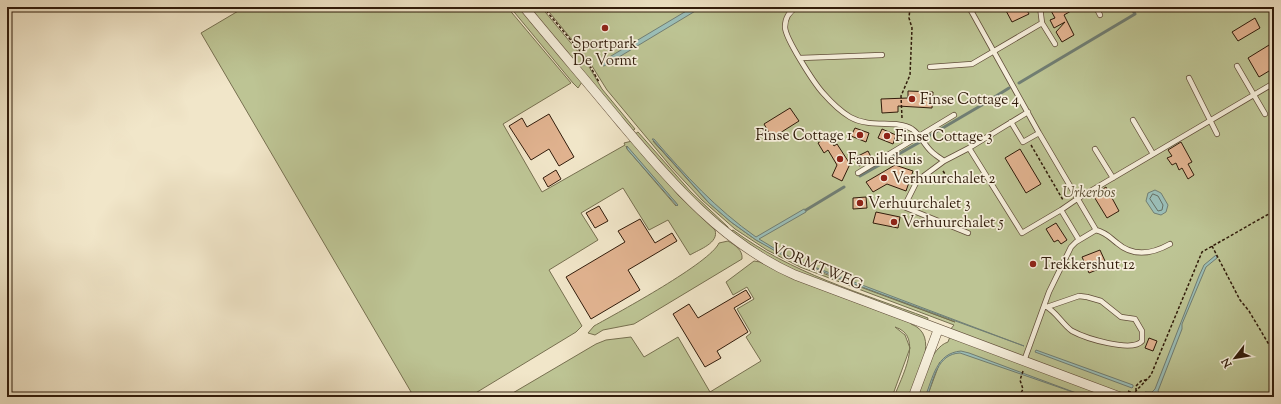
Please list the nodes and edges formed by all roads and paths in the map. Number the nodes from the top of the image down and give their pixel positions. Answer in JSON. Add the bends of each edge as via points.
{"nodes":[{"id":1,"x":524,"y":7,"type":"edge"},
{"id":2,"x":543,"y":7,"type":"edge"},
{"id":3,"x":797,"y":7,"type":"edge"},
{"id":4,"x":910,"y":7,"type":"edge"},
{"id":5,"x":969,"y":7,"type":"edge"},
{"id":6,"x":1040,"y":7,"type":"edge"},
{"id":7,"x":1096,"y":7,"type":"edge"},
{"id":8,"x":1100,"y":15,"type":"dead end"},
{"id":9,"x":1042,"y":23,"type":"junction"},
{"id":10,"x":1055,"y":44,"type":"dead end"},
{"id":11,"x":994,"y":52,"type":"junction"},
{"id":12,"x":882,"y":55,"type":"dead end"},
{"id":13,"x":800,"y":58,"type":"junction"},
{"id":14,"x":1237,"y":66,"type":"dead end"},
{"id":15,"x":930,"y":67,"type":"dead end"},
{"id":16,"x":1188,"y":78,"type":"dead end"},
{"id":17,"x":1274,"y":83,"type":"edge"},
{"id":18,"x":602,"y":86,"type":"dead end"},
{"id":19,"x":1254,"y":95,"type":"junction"},
{"id":20,"x":1028,"y":112,"type":"junction"},
{"id":21,"x":1265,"y":114,"type":"dead end"},
{"id":22,"x":954,"y":116,"type":"dead end"},
{"id":23,"x":1133,"y":120,"type":"dead end"},
{"id":24,"x":1209,"y":121,"type":"junction"},
{"id":25,"x":1011,"y":122,"type":"junction"},
{"id":26,"x":902,"y":124,"type":"junction"},
{"id":27,"x":1039,"y":133,"type":"junction"},
{"id":28,"x":1217,"y":134,"type":"dead end"},
{"id":29,"x":920,"y":136,"type":"junction"},
{"id":30,"x":1028,"y":139,"type":"junction"},
{"id":31,"x":969,"y":148,"type":"junction"},
{"id":32,"x":1095,"y":150,"type":"dead end"},
{"id":33,"x":1153,"y":154,"type":"junction"},
{"id":34,"x":944,"y":161,"type":"junction"},
{"id":35,"x":939,"y":165,"type":"junction"},
{"id":36,"x":858,"y":173,"type":"dead end"},
{"id":37,"x":1113,"y":178,"type":"junction"},
{"id":38,"x":949,"y":180,"type":"dead end"},
{"id":39,"x":1077,"y":199,"type":"junction"},
{"id":40,"x":892,"y":203,"type":"dead end"},
{"id":41,"x":1066,"y":206,"type":"junction"},
{"id":42,"x":904,"y":207,"type":"junction"},
{"id":43,"x":1061,"y":210,"type":"junction"},
{"id":44,"x":1274,"y":211,"type":"edge"},
{"id":45,"x":1096,"y":230,"type":"junction"},
{"id":46,"x":968,"y":233,"type":"dead end"},
{"id":47,"x":1079,"y":240,"type":"junction"},
{"id":48,"x":1170,"y":244,"type":"dead end"},
{"id":49,"x":1212,"y":246,"type":"junction"},
{"id":50,"x":1046,"y":307,"type":"junction"},
{"id":51,"x":938,"y":330,"type":"junction"},
{"id":52,"x":1274,"y":353,"type":"edge"},
{"id":53,"x":1024,"y":366,"type":"junction"},
{"id":54,"x":1149,"y":379,"type":"junction"},
{"id":55,"x":1136,"y":390,"type":"junction"},
{"id":56,"x":913,"y":397,"type":"edge"},
{"id":57,"x":1019,"y":397,"type":"edge"},
{"id":58,"x":1120,"y":397,"type":"edge"},
{"id":59,"x":1133,"y":397,"type":"edge"}],
"edges":[{"from":1,"to":51,"type":"street","name":"VORMTWEG","via":[[677,188],[724,232],[755,254],[786,271]]},
{"from":2,"to":18,"type":"path","via":[[585,57]]},
{"from":3,"to":13,"type":"lane","via":[[788,16],[785,28]]},
{"from":4,"to":26,"type":"path","via":[[910,75],[901,96]]},
{"from":5,"to":11,"type":"lane"},
{"from":6,"to":9,"type":"lane"},
{"from":7,"to":8,"type":"lane"},
{"from":9,"to":10,"type":"lane"},
{"from":9,"to":11,"type":"lane"},
{"from":11,"to":15,"type":"lane","via":[[972,64]]},
{"from":11,"to":20,"type":"lane"},
{"from":12,"to":13,"type":"lane"},
{"from":13,"to":26,"type":"lane","via":[[822,92],[844,112],[858,120],[884,125]]},
{"from":14,"to":19,"type":"lane"},
{"from":16,"to":24,"type":"lane"},
{"from":17,"to":19,"type":"lane"},
{"from":19,"to":21,"type":"lane"},
{"from":19,"to":24,"type":"lane"},
{"from":20,"to":25,"type":"lane"},
{"from":20,"to":27,"type":"lane"},
{"from":22,"to":29,"type":"lane"},
{"from":23,"to":33,"type":"lane"},
{"from":24,"to":28,"type":"lane"},
{"from":24,"to":33,"type":"lane"},
{"from":25,"to":30,"type":"lane","via":[[1023,142]]},
{"from":25,"to":31,"type":"lane"},
{"from":26,"to":29,"type":"lane"},
{"from":27,"to":30,"type":"lane"},
{"from":27,"to":39,"type":"lane"},
{"from":29,"to":34,"type":"lane","via":[[931,152]]},
{"from":29,"to":36,"type":"lane"},
{"from":30,"to":41,"type":"path"},
{"from":31,"to":34,"type":"lane"},
{"from":31,"to":43,"type":"lane","via":[[1022,233]]},
{"from":32,"to":37,"type":"lane"},
{"from":33,"to":37,"type":"lane"},
{"from":34,"to":35,"type":"lane"},
{"from":35,"to":38,"type":"path"},
{"from":35,"to":42,"type":"lane","via":[[918,181]]},
{"from":37,"to":39,"type":"lane"},
{"from":39,"to":41,"type":"lane"},
{"from":39,"to":45,"type":"lane"},
{"from":40,"to":42,"type":"lane"},
{"from":41,"to":43,"type":"lane"},
{"from":42,"to":46,"type":"lane"},
{"from":43,"to":47,"type":"lane"},
{"from":44,"to":49,"type":"path"},
{"from":45,"to":47,"type":"lane"},
{"from":45,"to":48,"type":"lane","via":[[1105,232],[1126,250],[1138,253],[1149,252]]},
{"from":47,"to":50,"type":"lane","via":[[1071,247]]},
{"from":49,"to":52,"type":"path","via":[[1240,300]]},
{"from":49,"to":54,"type":"path","via":[[1202,252],[1196,264]]},
{"from":50,"to":50,"type":"lane","via":[[1065,326],[1084,336],[1128,347],[1142,341],[1142,331],[1135,319],[1117,315],[1099,300],[1079,296]]},
{"from":50,"to":53,"type":"lane"},
{"from":51,"to":53,"type":"street","name":"VORMTWEG"},
{"from":51,"to":56,"type":"street"},
{"from":53,"to":57,"type":"path","via":[[1021,381],[1023,389]]},
{"from":53,"to":58,"type":"street","name":"VORMTWEG"},
{"from":54,"to":55,"type":"path"},
{"from":54,"to":55,"type":"path","via":[[1139,382]]},
{"from":55,"to":59,"type":"path"}]}
